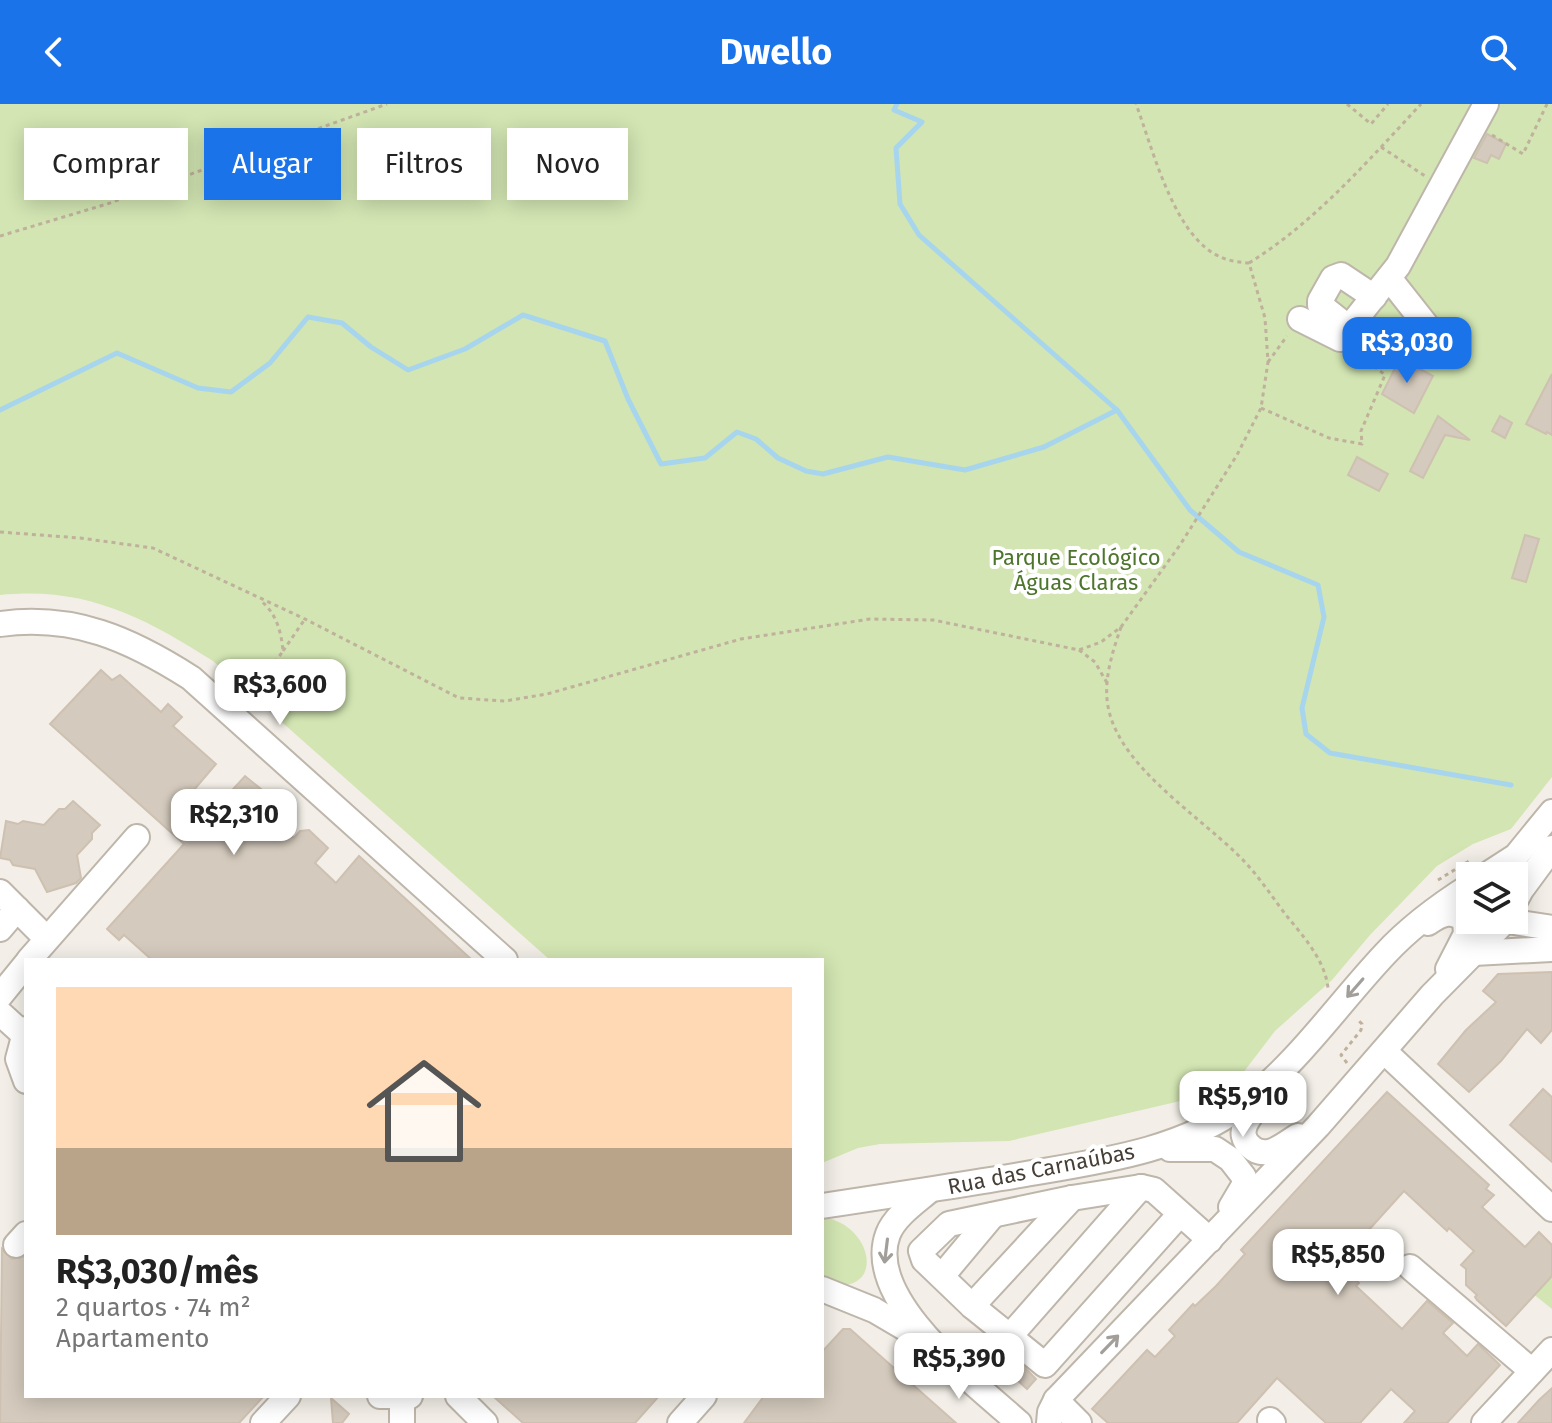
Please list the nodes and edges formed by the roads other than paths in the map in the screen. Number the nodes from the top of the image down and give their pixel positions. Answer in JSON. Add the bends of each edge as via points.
{"nodes":[{"id":1,"x":1480,"y":114,"type":"edge"},
{"id":2,"x":1381,"y":288,"type":"junction"},
{"id":3,"x":1300,"y":319,"type":"road end"},
{"id":4,"x":1345,"y":333,"type":"junction"},
{"id":5,"x":1448,"y":346,"type":"dead end"},
{"id":6,"x":0,"y":624,"type":"edge"},
{"id":7,"x":1552,"y":812,"type":"edge"},
{"id":8,"x":137,"y":837,"type":"dead end"},
{"id":9,"x":1552,"y":848,"type":"edge"},
{"id":10,"x":1498,"y":862,"type":"edge"},
{"id":11,"x":1528,"y":881,"type":"edge"},
{"id":12,"x":1456,"y":893,"type":"edge"},
{"id":13,"x":9,"y":900,"type":"edge"},
{"id":14,"x":1528,"y":922,"type":"edge"},
{"id":15,"x":1552,"y":928,"type":"edge"},
{"id":16,"x":0,"y":929,"type":"edge"},
{"id":17,"x":1490,"y":934,"type":"edge"},
{"id":18,"x":46,"y":938,"type":"junction"},
{"id":19,"x":1552,"y":949,"type":"edge"},
{"id":20,"x":1387,"y":952,"type":"junction"},
{"id":21,"x":1474,"y":953,"type":"junction"},
{"id":22,"x":33,"y":958,"type":"edge"},
{"id":23,"x":503,"y":958,"type":"edge"},
{"id":24,"x":24,"y":972,"type":"edge"},
{"id":25,"x":1432,"y":995,"type":"junction"},
{"id":26,"x":0,"y":996,"type":"edge"},
{"id":27,"x":18,"y":1023,"type":"edge"},
{"id":28,"x":1384,"y":1051,"type":"junction"},
{"id":29,"x":1301,"y":1052,"type":"junction"},
{"id":30,"x":24,"y":1076,"type":"edge"},
{"id":31,"x":1318,"y":1126,"type":"junction"},
{"id":32,"x":1127,"y":1154,"type":"junction"},
{"id":33,"x":1080,"y":1164,"type":"junction"},
{"id":34,"x":1141,"y":1187,"type":"junction"},
{"id":35,"x":930,"y":1190,"type":"junction"},
{"id":36,"x":1080,"y":1197,"type":"junction"},
{"id":37,"x":1549,"y":1199,"type":"edge"},
{"id":38,"x":824,"y":1206,"type":"edge"},
{"id":39,"x":1180,"y":1214,"type":"junction"},
{"id":40,"x":1213,"y":1237,"type":"junction"},
{"id":41,"x":1410,"y":1267,"type":"dead end"},
{"id":42,"x":824,"y":1290,"type":"edge"},
{"id":43,"x":972,"y":1306,"type":"junction"},
{"id":44,"x":1010,"y":1336,"type":"junction"},
{"id":45,"x":932,"y":1344,"type":"junction"},
{"id":46,"x":1552,"y":1350,"type":"edge"},
{"id":47,"x":1532,"y":1371,"type":"junction"},
{"id":48,"x":286,"y":1398,"type":"edge"},
{"id":49,"x":402,"y":1398,"type":"edge"},
{"id":50,"x":441,"y":1398,"type":"edge"},
{"id":51,"x":702,"y":1398,"type":"edge"},
{"id":52,"x":998,"y":1404,"type":"junction"},
{"id":53,"x":470,"y":1409,"type":"edge"},
{"id":54,"x":1052,"y":1412,"type":"edge"},
{"id":55,"x":263,"y":1423,"type":"edge"},
{"id":56,"x":402,"y":1423,"type":"edge"},
{"id":57,"x":680,"y":1423,"type":"edge"},
{"id":58,"x":1019,"y":1423,"type":"edge"},
{"id":59,"x":1079,"y":1423,"type":"edge"},
{"id":60,"x":1484,"y":1423,"type":"edge"}],
"edges":[{"from":1,"to":2,"type":"street"},
{"from":2,"to":4,"type":"street"},
{"from":2,"to":4,"type":"street","via":[[1341,275],[1333,278],[1320,305]]},
{"from":2,"to":5,"type":"street"},
{"from":3,"to":4,"type":"street"},
{"from":6,"to":23,"type":"street","via":[[90,627],[191,678]]},
{"from":7,"to":10,"type":"street","via":[[1516,856]]},
{"from":8,"to":18,"type":"street"},
{"from":9,"to":11,"type":"street"},
{"from":12,"to":20,"type":"street","name":"Rua das Carnaúbas"},
{"from":13,"to":16,"type":"street"},
{"from":13,"to":18,"type":"street"},
{"from":14,"to":15,"type":"street"},
{"from":17,"to":21,"type":"street"},
{"from":18,"to":22,"type":"street"},
{"from":19,"to":21,"type":"street"},
{"from":20,"to":25,"type":"street","via":[[1437,917],[1457,913],[1465,920],[1462,944]]},
{"from":20,"to":29,"type":"street","name":"Rua das Carnaúbas","one_way":true,"via":[[1336,993]]},
{"from":21,"to":25,"type":"street"},
{"from":24,"to":26,"type":"street"},
{"from":25,"to":28,"type":"street"},
{"from":27,"to":30,"type":"street","via":[[18,1059]]},
{"from":28,"to":31,"type":"street"},
{"from":28,"to":37,"type":"street"},
{"from":29,"to":31,"type":"street","via":[[1250,1115],[1243,1132],[1252,1148],[1267,1152]]},
{"from":29,"to":32,"type":"street","name":"Rua das Carnaúbas","via":[[1244,1104],[1218,1120],[1190,1135]]},
{"from":31,"to":40,"type":"street"},
{"from":32,"to":33,"type":"street","name":"Rua das Carnaúbas"},
{"from":32,"to":40,"type":"street","via":[[1185,1147],[1215,1149],[1230,1159],[1244,1185]]},
{"from":33,"to":35,"type":"street","name":"Rua das Carnaúbas"},
{"from":33,"to":36,"type":"street"},
{"from":34,"to":36,"type":"street"},
{"from":34,"to":39,"type":"street","via":[[1154,1190]]},
{"from":34,"to":44,"type":"street"},
{"from":35,"to":38,"type":"street","name":"Rua das Carnaúbas"},
{"from":35,"to":45,"type":"street","one_way":true,"via":[[888,1234],[884,1264],[893,1290]]},
{"from":36,"to":43,"type":"street"},
{"from":36,"to":43,"type":"street","via":[[993,1215],[942,1276]]},
{"from":39,"to":40,"type":"street"},
{"from":39,"to":44,"type":"street","via":[[1045,1365]]},
{"from":54,"to":40,"type":"street","one_way":true},
{"from":41,"to":47,"type":"street"},
{"from":42,"to":45,"type":"street","via":[[874,1310]]},
{"from":43,"to":44,"type":"street"},
{"from":45,"to":52,"type":"street"},
{"from":46,"to":47,"type":"street"},
{"from":47,"to":60,"type":"street"},
{"from":48,"to":55,"type":"street"},
{"from":49,"to":56,"type":"street"},
{"from":50,"to":53,"type":"street"},
{"from":51,"to":57,"type":"street"},
{"from":52,"to":54,"type":"street"},
{"from":52,"to":58,"type":"street"},
{"from":54,"to":59,"type":"street"}]}
